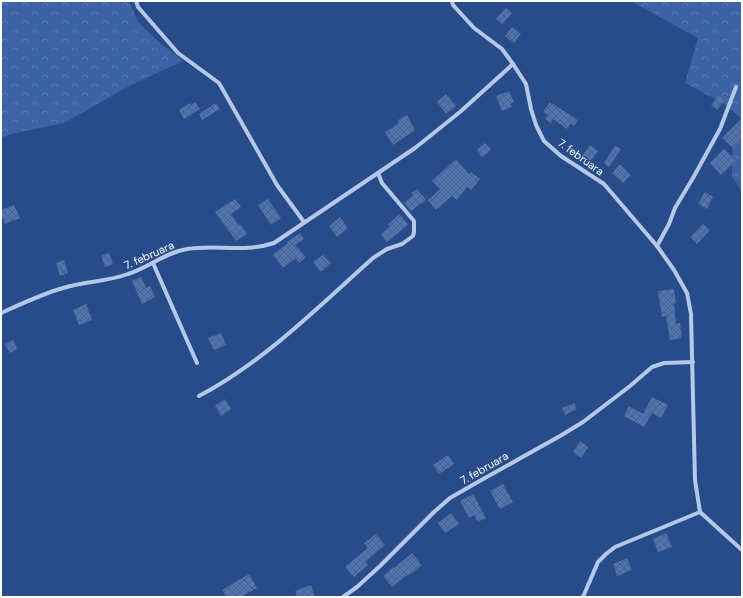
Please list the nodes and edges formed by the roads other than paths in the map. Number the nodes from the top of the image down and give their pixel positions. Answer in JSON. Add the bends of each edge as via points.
{"nodes":[{"id":1,"x":136,"y":1,"type":"edge"},
{"id":2,"x":452,"y":1,"type":"edge"},
{"id":3,"x":513,"y":64,"type":"junction"},
{"id":4,"x":736,"y":87,"type":"dead end"},
{"id":5,"x":378,"y":173,"type":"junction"},
{"id":6,"x":304,"y":222,"type":"junction"},
{"id":7,"x":657,"y":246,"type":"junction"},
{"id":8,"x":153,"y":263,"type":"junction"},
{"id":9,"x":1,"y":313,"type":"edge"},
{"id":10,"x":693,"y":362,"type":"junction"},
{"id":11,"x":197,"y":363,"type":"dead end"},
{"id":12,"x":199,"y":396,"type":"dead end"},
{"id":13,"x":700,"y":512,"type":"junction"},
{"id":14,"x":742,"y":550,"type":"edge"},
{"id":15,"x":343,"y":597,"type":"edge"},
{"id":16,"x":584,"y":597,"type":"edge"}],
"edges":[{"from":1,"to":6,"type":"street","via":[[138,7],[178,53],[220,83],[277,185]]},
{"from":2,"to":3,"type":"street","via":[[474,28],[502,49]]},
{"from":3,"to":5,"type":"street","name":"7. februara","via":[[460,112],[415,148]]},
{"from":3,"to":7,"type":"street","name":"7. februara","via":[[526,84],[536,125],[544,141],[561,156],[604,184]]},
{"from":4,"to":7,"type":"street","via":[[720,129],[674,208]]},
{"from":5,"to":6,"type":"street","name":"7. februara"},
{"from":5,"to":12,"type":"street","via":[[382,183],[414,222],[413,236],[373,258],[279,342],[232,378]]},
{"from":6,"to":8,"type":"street","name":"7. februara","via":[[274,243],[264,246],[187,249]]},
{"from":7,"to":10,"type":"street","name":"7. februara","via":[[687,292],[691,314]]},
{"from":8,"to":9,"type":"street","name":"7. februara","via":[[115,279],[64,288]]},
{"from":8,"to":11,"type":"street"},
{"from":10,"to":13,"type":"street","name":"7. februara","via":[[695,480]]},
{"from":10,"to":15,"type":"street","name":"7. februara","via":[[664,363],[652,367],[583,422],[450,498],[380,566]]},
{"from":13,"to":14,"type":"street"},
{"from":13,"to":16,"type":"street","via":[[615,547],[598,562]]}]}
